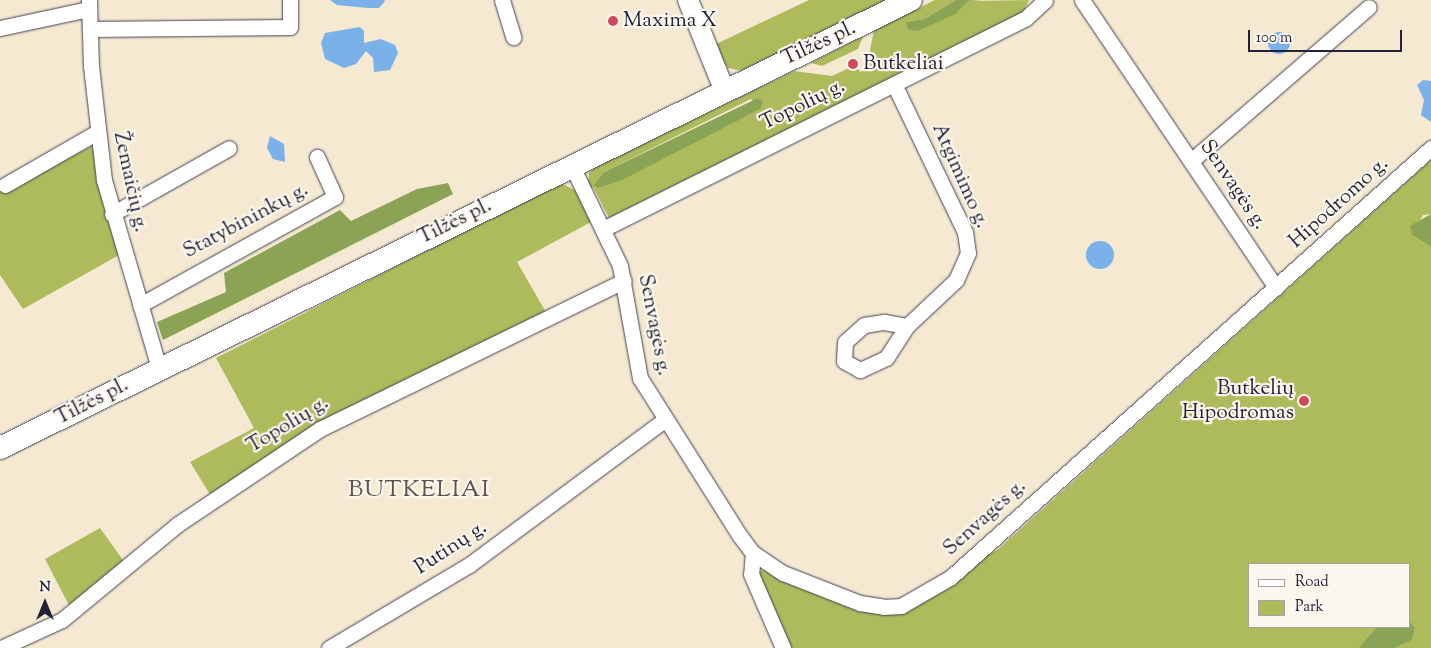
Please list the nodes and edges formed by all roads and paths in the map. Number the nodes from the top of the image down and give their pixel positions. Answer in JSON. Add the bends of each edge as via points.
{"nodes":[{"id":1,"x":290,"y":0,"type":"edge"},
{"id":2,"x":502,"y":0,"type":"edge"},
{"id":3,"x":688,"y":0,"type":"edge"},
{"id":4,"x":911,"y":0,"type":"edge"},
{"id":5,"x":1045,"y":0,"type":"edge"},
{"id":6,"x":1082,"y":0,"type":"edge"},
{"id":7,"x":89,"y":4,"type":"edge"},
{"id":8,"x":1369,"y":7,"type":"dead end"},
{"id":9,"x":0,"y":28,"type":"edge"},
{"id":10,"x":90,"y":29,"type":"junction"},
{"id":11,"x":513,"y":37,"type":"dead end"},
{"id":12,"x":894,"y":84,"type":"junction"},
{"id":13,"x":724,"y":89,"type":"junction"},
{"id":14,"x":97,"y":132,"type":"junction"},
{"id":15,"x":229,"y":148,"type":"dead end"},
{"id":16,"x":1431,"y":148,"type":"edge"},
{"id":17,"x":317,"y":157,"type":"dead end"},
{"id":18,"x":1192,"y":161,"type":"junction"},
{"id":19,"x":571,"y":164,"type":"junction"},
{"id":20,"x":5,"y":185,"type":"dead end"},
{"id":21,"x":112,"y":214,"type":"junction"},
{"id":22,"x":603,"y":228,"type":"junction"},
{"id":23,"x":624,"y":281,"type":"junction"},
{"id":24,"x":1276,"y":288,"type":"junction"},
{"id":25,"x":140,"y":305,"type":"junction"},
{"id":26,"x":907,"y":326,"type":"dead end"},
{"id":27,"x":159,"y":368,"type":"junction"},
{"id":28,"x":663,"y":421,"type":"junction"},
{"id":29,"x":0,"y":448,"type":"edge"},
{"id":30,"x":753,"y":553,"type":"junction"},
{"id":31,"x":1,"y":648,"type":"edge"},
{"id":32,"x":329,"y":648,"type":"edge"},
{"id":33,"x":783,"y":648,"type":"edge"}],
"edges":[{"from":1,"to":10,"type":"street","via":[[290,27]]},
{"from":2,"to":11,"type":"street"},
{"from":3,"to":13,"type":"main road"},
{"from":4,"to":13,"type":"highway","name":"Tilžės pl."},
{"from":5,"to":12,"type":"street","name":"Topolių g.","via":[[1026,18]]},
{"from":6,"to":18,"type":"street","name":"Senvagės g."},
{"from":7,"to":9,"type":"street"},
{"from":7,"to":10,"type":"street","name":"Žemaičių g."},
{"from":8,"to":18,"type":"street"},
{"from":10,"to":14,"type":"street","name":"Žemaičių g."},
{"from":12,"to":22,"type":"street","name":"Topolių g."},
{"from":12,"to":26,"type":"street","name":"Atgimimo g.","via":[[965,232],[968,253],[956,280]]},
{"from":13,"to":19,"type":"highway","name":"Tilžės pl."},
{"from":14,"to":20,"type":"street"},
{"from":14,"to":21,"type":"street","name":"Žemaičių g."},
{"from":15,"to":21,"type":"street"},
{"from":16,"to":24,"type":"street","name":"Hipodromo g."},
{"from":17,"to":25,"type":"street","name":"Statybininkų g.","via":[[335,197]]},
{"from":18,"to":24,"type":"street","name":"Senvagės g."},
{"from":19,"to":22,"type":"street","name":"Senvagės g."},
{"from":19,"to":27,"type":"highway","name":"Tilžės pl."},
{"from":21,"to":25,"type":"street","name":"Žemaičių g."},
{"from":22,"to":23,"type":"street","name":"Senvagės g."},
{"from":23,"to":28,"type":"street","name":"Senvagės g.","via":[[640,378]]},
{"from":23,"to":31,"type":"street","name":"Topolių g.","via":[[320,429],[178,524],[62,620]]},
{"from":24,"to":30,"type":"street","name":"Senvagės g.","via":[[951,577],[916,598],[900,606],[860,603],[784,573]]},
{"from":25,"to":27,"type":"street","name":"Žemaičių g."},
{"from":27,"to":29,"type":"highway","name":"Tilžės pl."},
{"from":28,"to":30,"type":"street","name":"Senvagės g."},
{"from":28,"to":32,"type":"street","name":"Putinų g.","via":[[469,565]]},
{"from":30,"to":33,"type":"street","via":[[751,574]]}]}
